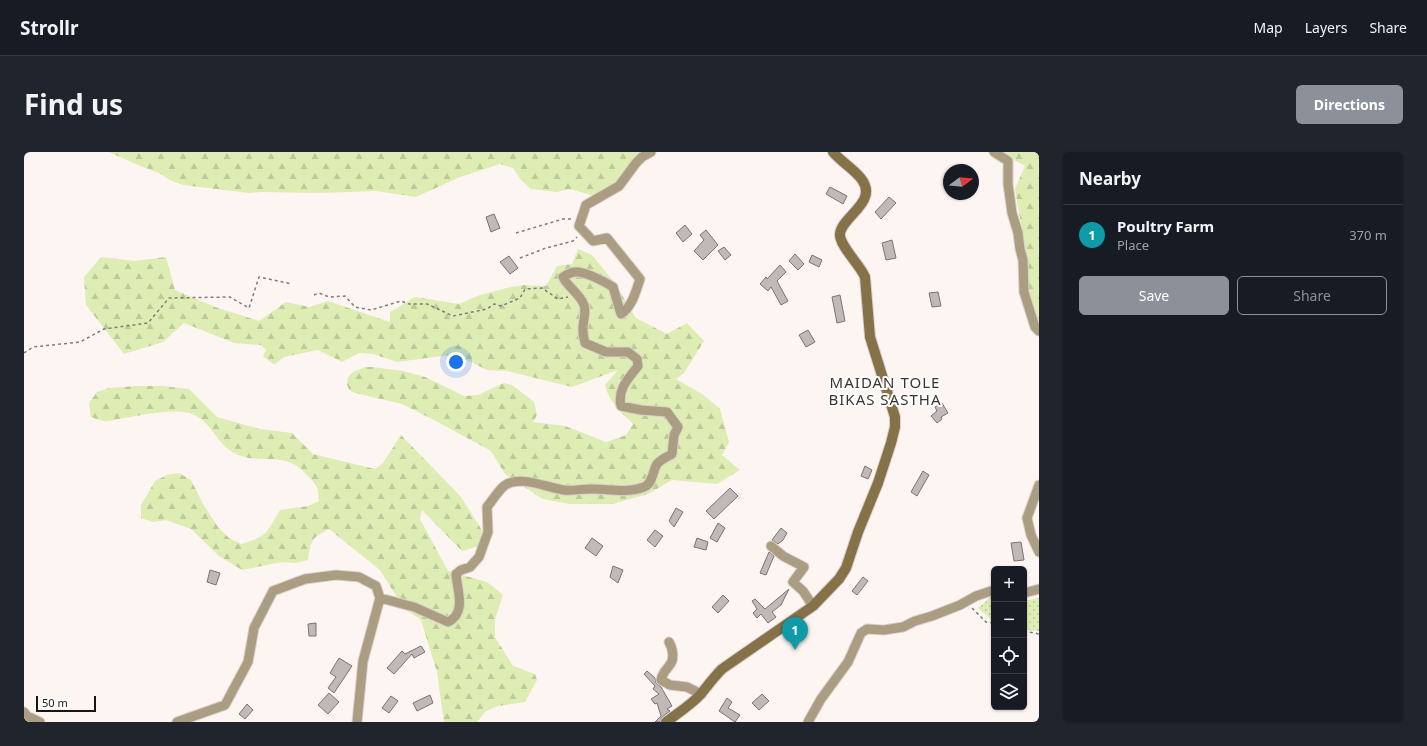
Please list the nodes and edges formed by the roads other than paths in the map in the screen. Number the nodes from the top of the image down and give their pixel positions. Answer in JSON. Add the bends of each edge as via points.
{"nodes":[{"id":1,"x":651,"y":152,"type":"edge"},
{"id":2,"x":833,"y":152,"type":"edge"},
{"id":3,"x":994,"y":152,"type":"edge"},
{"id":4,"x":1039,"y":331,"type":"edge"},
{"id":5,"x":1039,"y":485,"type":"edge"},
{"id":6,"x":771,"y":546,"type":"dead end"},
{"id":7,"x":1039,"y":552,"type":"edge"},
{"id":8,"x":1039,"y":589,"type":"edge"},
{"id":9,"x":991,"y":591,"type":"edge"},
{"id":10,"x":1027,"y":592,"type":"edge"},
{"id":11,"x":380,"y":598,"type":"junction"},
{"id":12,"x":812,"y":606,"type":"junction"},
{"id":13,"x":669,"y":642,"type":"dead end"},
{"id":14,"x":701,"y":694,"type":"junction"},
{"id":15,"x":24,"y":712,"type":"edge"},
{"id":16,"x":40,"y":722,"type":"edge"},
{"id":17,"x":177,"y":722,"type":"edge"},
{"id":18,"x":357,"y":722,"type":"edge"},
{"id":19,"x":666,"y":722,"type":"edge"},
{"id":20,"x":808,"y":722,"type":"edge"}],
"edges":[{"from":1,"to":11,"type":"street","via":[[636,162],[618,186],[586,205],[579,226],[593,241],[607,238],[640,279],[625,312],[621,314],[614,287],[583,272],[571,272],[563,277],[584,303],[585,343],[606,352],[628,352],[637,359],[638,366],[622,387],[620,406],[667,412],[678,426],[674,435],[672,454],[658,463],[653,470],[652,480],[646,487],[641,488],[564,490],[528,482],[505,485],[487,507],[488,532],[479,557],[470,567],[456,574],[460,606],[448,622],[414,607]]},
{"from":2,"to":12,"type":"main road","via":[[866,186],[864,202],[842,228],[840,235],[843,244],[865,277],[870,337],[892,407],[895,427],[878,483],[846,568]]},
{"from":3,"to":4,"type":"street","via":[[1008,161],[1012,213],[1023,260],[1024,292],[1035,327]]},
{"from":5,"to":7,"type":"street","via":[[1027,518]]},
{"from":6,"to":12,"type":"street","via":[[804,567],[793,582],[803,591]]},
{"from":8,"to":10,"type":"street"},
{"from":9,"to":20,"type":"street","via":[[903,627],[866,629],[861,633],[848,662]]},
{"from":11,"to":17,"type":"street","via":[[376,586],[359,577],[336,575],[306,579],[273,592],[254,628],[248,662],[225,705]]},
{"from":11,"to":18,"type":"street","via":[[362,661]]},
{"from":12,"to":14,"type":"main road","via":[[722,669]]},
{"from":13,"to":14,"type":"street","via":[[673,653],[672,660],[661,680]]},
{"from":14,"to":19,"type":"main road"},
{"from":15,"to":16,"type":"street"}]}
